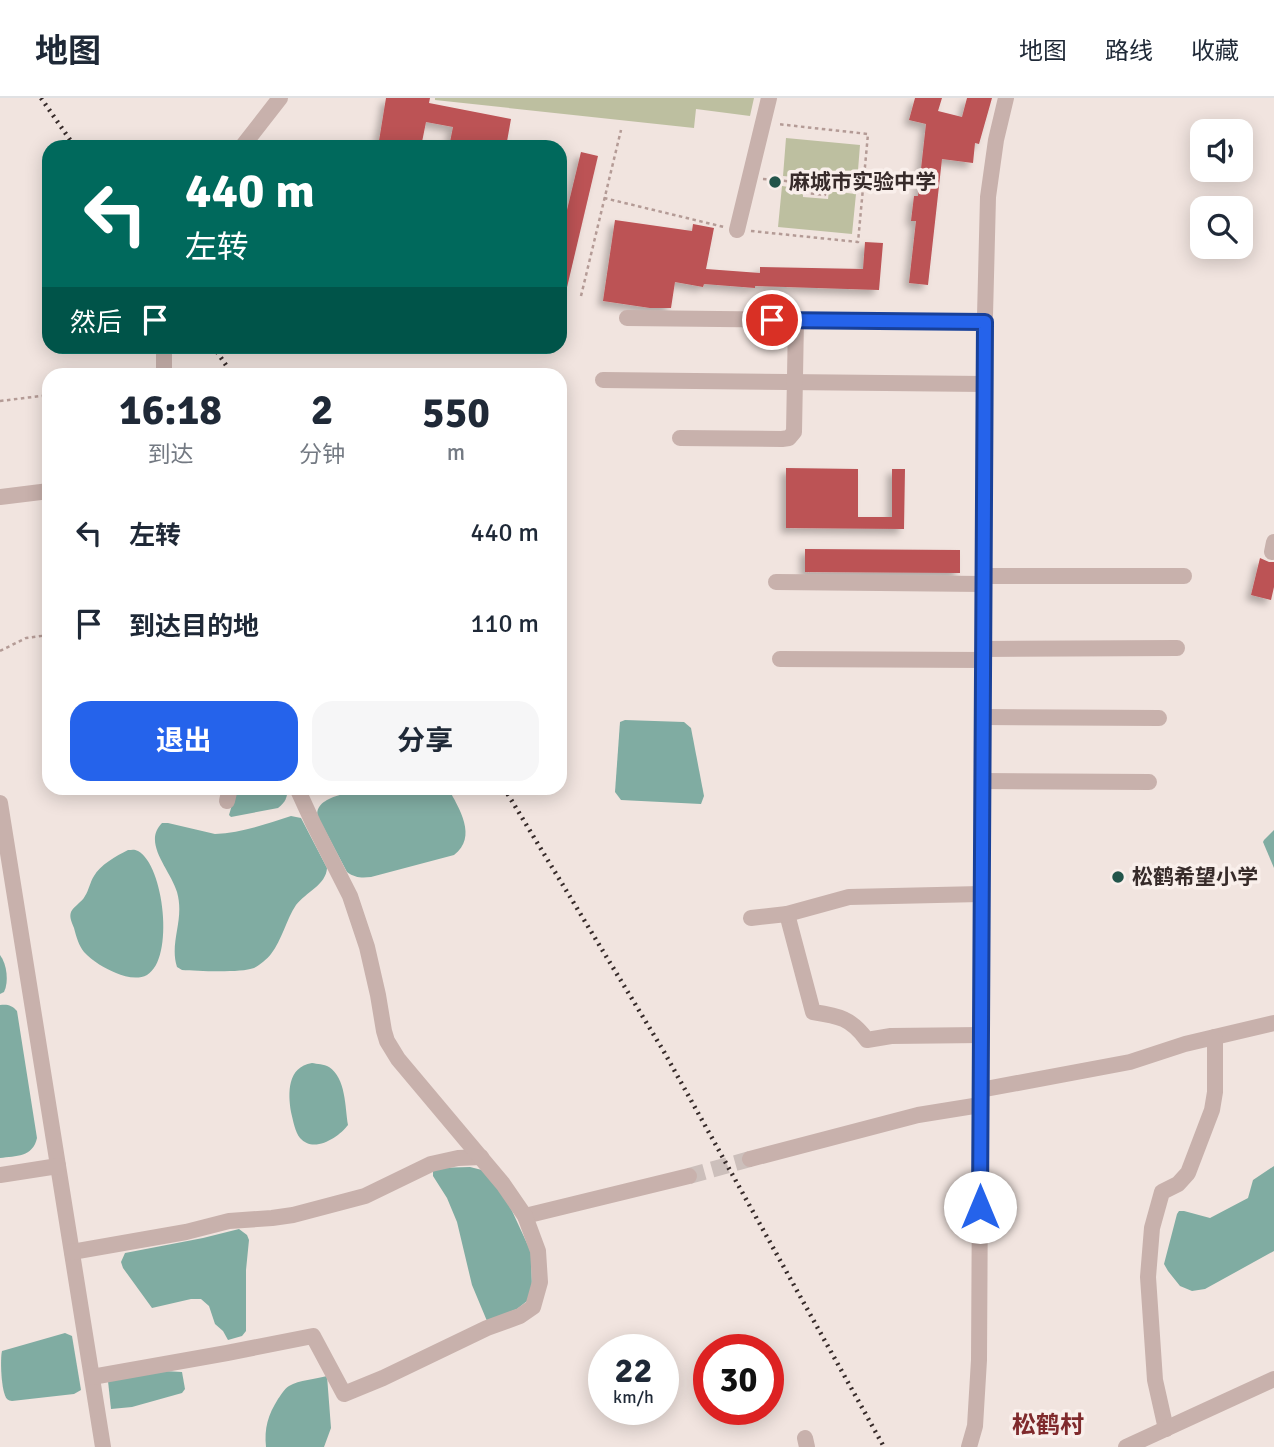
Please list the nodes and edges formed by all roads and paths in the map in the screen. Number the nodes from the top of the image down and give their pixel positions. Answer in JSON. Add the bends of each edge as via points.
{"nodes":[{"id":1,"x":280,"y":98,"type":"edge"},
{"id":2,"x":769,"y":98,"type":"edge"},
{"id":3,"x":1006,"y":98,"type":"edge"},
{"id":4,"x":763,"y":123,"type":"junction"},
{"id":5,"x":621,"y":130,"type":"dead end"},
{"id":6,"x":247,"y":140,"type":"edge"},
{"id":7,"x":750,"y":177,"type":"junction"},
{"id":8,"x":808,"y":183,"type":"junction"},
{"id":9,"x":826,"y":185,"type":"junction"},
{"id":10,"x":863,"y":189,"type":"junction"},
{"id":11,"x":604,"y":198,"type":"junction"},
{"id":12,"x":737,"y":230,"type":"junction"},
{"id":13,"x":581,"y":296,"type":"dead end"},
{"id":14,"x":626,"y":318,"type":"dead end"},
{"id":15,"x":796,"y":320,"type":"junction"},
{"id":16,"x":985,"y":322,"type":"junction"},
{"id":17,"x":603,"y":380,"type":"dead end"},
{"id":18,"x":795,"y":382,"type":"junction"},
{"id":19,"x":984,"y":384,"type":"junction"},
{"id":20,"x":42,"y":396,"type":"edge"},
{"id":21,"x":0,"y":401,"type":"edge"},
{"id":22,"x":680,"y":438,"type":"dead end"},
{"id":23,"x":42,"y":492,"type":"edge"},
{"id":24,"x":0,"y":497,"type":"edge"},
{"id":25,"x":1184,"y":576,"type":"dead end"},
{"id":26,"x":983,"y":580,"type":"junction"},
{"id":27,"x":776,"y":582,"type":"dead end"},
{"id":28,"x":42,"y":636,"type":"edge"},
{"id":29,"x":1177,"y":648,"type":"dead end"},
{"id":30,"x":0,"y":651,"type":"edge"},
{"id":31,"x":983,"y":654,"type":"junction"},
{"id":32,"x":780,"y":659,"type":"dead end"},
{"id":33,"x":982,"y":718,"type":"junction"},
{"id":34,"x":1159,"y":718,"type":"dead end"},
{"id":35,"x":982,"y":781,"type":"junction"},
{"id":36,"x":1149,"y":782,"type":"dead end"},
{"id":37,"x":300,"y":795,"type":"edge"},
{"id":38,"x":0,"y":803,"type":"edge"},
{"id":39,"x":982,"y":894,"type":"junction"},
{"id":40,"x":787,"y":914,"type":"junction"},
{"id":41,"x":751,"y":918,"type":"dead end"},
{"id":42,"x":1274,"y":1023,"type":"edge"},
{"id":43,"x":981,"y":1035,"type":"junction"},
{"id":44,"x":1215,"y":1037,"type":"junction"},
{"id":45,"x":980,"y":1097,"type":"junction"},
{"id":46,"x":481,"y":1157,"type":"junction"},
{"id":47,"x":750,"y":1159,"type":"tunnel mouth"},
{"id":48,"x":58,"y":1166,"type":"junction"},
{"id":49,"x":0,"y":1175,"type":"edge"},
{"id":50,"x":689,"y":1175,"type":"tunnel mouth"},
{"id":51,"x":525,"y":1216,"type":"junction"},
{"id":52,"x":72,"y":1252,"type":"junction"},
{"id":53,"x":92,"y":1377,"type":"junction"},
{"id":54,"x":1274,"y":1379,"type":"edge"},
{"id":55,"x":1166,"y":1429,"type":"junction"},
{"id":56,"x":103,"y":1447,"type":"edge"},
{"id":57,"x":970,"y":1447,"type":"edge"},
{"id":58,"x":1126,"y":1447,"type":"edge"}],
"edges":[{"from":1,"to":6,"type":"street"},
{"from":2,"to":4,"type":"street"},
{"from":3,"to":16,"type":"street","via":[[988,197]]},
{"from":4,"to":7,"type":"street"},
{"from":4,"to":10,"type":"path","via":[[868,134]]},
{"from":5,"to":11,"type":"path"},
{"from":7,"to":8,"type":"path"},
{"from":7,"to":12,"type":"street"},
{"from":8,"to":9,"type":"path","via":[[807,193],[825,195]]},
{"from":8,"to":9,"type":"path","via":[[809,173],[827,175]]},
{"from":9,"to":10,"type":"path"},
{"from":10,"to":12,"type":"path","via":[[858,242]]},
{"from":11,"to":12,"type":"path"},
{"from":11,"to":13,"type":"path"},
{"from":14,"to":15,"type":"street"},
{"from":15,"to":16,"type":"street"},
{"from":15,"to":18,"type":"street"},
{"from":16,"to":19,"type":"street"},
{"from":17,"to":18,"type":"street"},
{"from":18,"to":19,"type":"street"},
{"from":18,"to":22,"type":"street","via":[[794,432],[789,438]]},
{"from":19,"to":26,"type":"street"},
{"from":20,"to":21,"type":"path"},
{"from":23,"to":24,"type":"street"},
{"from":25,"to":26,"type":"street"},
{"from":26,"to":27,"type":"street"},
{"from":26,"to":31,"type":"street"},
{"from":28,"to":30,"type":"path"},
{"from":29,"to":31,"type":"street"},
{"from":31,"to":32,"type":"street"},
{"from":31,"to":33,"type":"street"},
{"from":33,"to":34,"type":"street"},
{"from":33,"to":35,"type":"street"},
{"from":35,"to":36,"type":"street"},
{"from":35,"to":39,"type":"street"},
{"from":37,"to":46,"type":"street","via":[[351,896],[387,1041]]},
{"from":38,"to":48,"type":"street"},
{"from":39,"to":40,"type":"street","via":[[849,897]]},
{"from":39,"to":43,"type":"street"},
{"from":40,"to":41,"type":"street"},
{"from":40,"to":43,"type":"street","via":[[813,1013],[849,1021],[867,1040]]},
{"from":42,"to":44,"type":"street"},
{"from":43,"to":45,"type":"street"},
{"from":44,"to":45,"type":"street"},
{"from":44,"to":55,"type":"street","via":[[1212,1110],[1188,1173],[1162,1192],[1152,1228],[1147,1277],[1155,1380]]},
{"from":45,"to":47,"type":"street"},
{"from":45,"to":57,"type":"street","via":[[979,1360]]},
{"from":46,"to":51,"type":"street"},
{"from":46,"to":52,"type":"street","via":[[431,1164],[365,1195],[293,1215],[229,1221]]},
{"from":48,"to":49,"type":"street"},
{"from":48,"to":52,"type":"street"},
{"from":50,"to":51,"type":"street"},
{"from":51,"to":53,"type":"street","via":[[540,1267],[533,1307],[344,1394],[313,1336]]},
{"from":52,"to":53,"type":"street"},
{"from":53,"to":56,"type":"street"},
{"from":54,"to":55,"type":"street"},
{"from":55,"to":58,"type":"street"}]}
